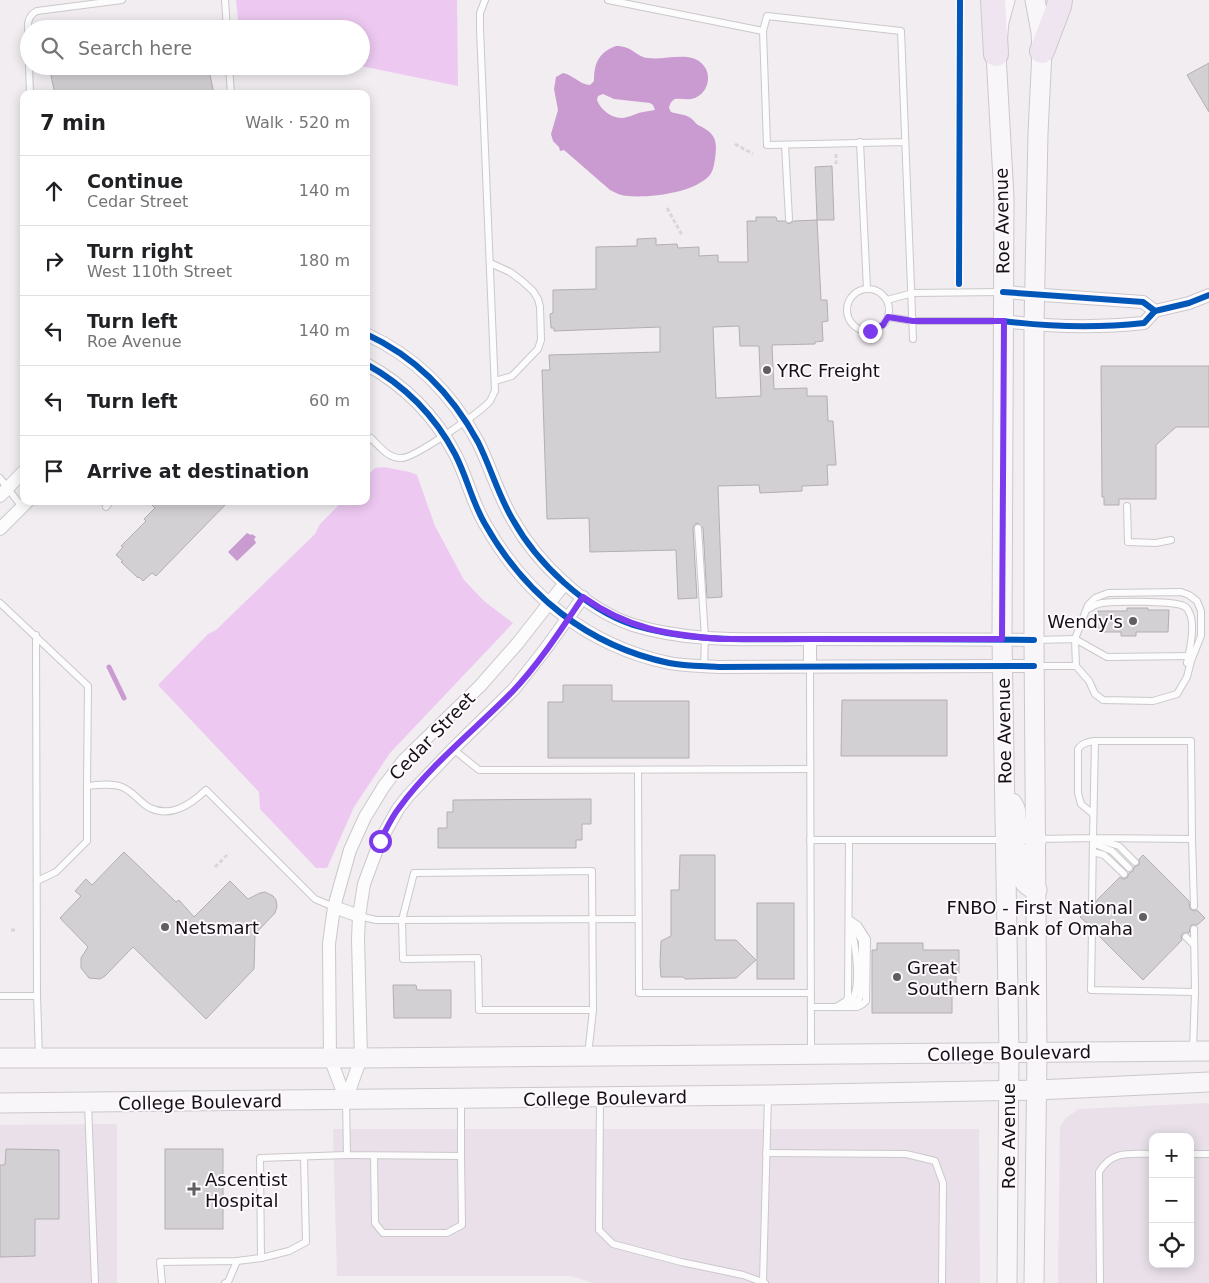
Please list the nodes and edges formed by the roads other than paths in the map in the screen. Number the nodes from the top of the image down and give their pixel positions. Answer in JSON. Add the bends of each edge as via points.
{"nodes":[{"id":1,"x":122,"y":0,"type":"edge"},
{"id":2,"x":225,"y":0,"type":"edge"},
{"id":3,"x":485,"y":0,"type":"edge"},
{"id":4,"x":608,"y":0,"type":"edge"},
{"id":5,"x":992,"y":0,"type":"edge"},
{"id":6,"x":1005,"y":0,"type":"edge"},
{"id":7,"x":1035,"y":0,"type":"edge"},
{"id":8,"x":1060,"y":0,"type":"edge"},
{"id":9,"x":28,"y":20,"type":"edge"},
{"id":10,"x":226,"y":20,"type":"edge"},
{"id":11,"x":763,"y":31,"type":"junction"},
{"id":12,"x":1042,"y":51,"type":"junction"},
{"id":13,"x":996,"y":54,"type":"junction"},
{"id":14,"x":29,"y":75,"type":"edge"},
{"id":15,"x":229,"y":75,"type":"edge"},
{"id":16,"x":30,"y":90,"type":"edge"},
{"id":17,"x":230,"y":90,"type":"edge"},
{"id":18,"x":860,"y":142,"type":"junction"},
{"id":19,"x":905,"y":142,"type":"junction"},
{"id":20,"x":786,"y":144,"type":"junction"},
{"id":21,"x":789,"y":218,"type":"dead end"},
{"id":22,"x":490,"y":263,"type":"junction"},
{"id":23,"x":867,"y":289,"type":"junction"},
{"id":24,"x":1003,"y":292,"type":"junction"},
{"id":25,"x":913,"y":293,"type":"junction"},
{"id":26,"x":1035,"y":295,"type":"junction"},
{"id":27,"x":1209,"y":296,"type":"edge"},
{"id":28,"x":888,"y":300,"type":"junction"},
{"id":29,"x":1155,"y":310,"type":"junction"},
{"id":30,"x":888,"y":317,"type":"junction"},
{"id":31,"x":913,"y":321,"type":"junction"},
{"id":32,"x":1004,"y":321,"type":"junction"},
{"id":33,"x":1034,"y":325,"type":"junction"},
{"id":34,"x":370,"y":336,"type":"edge"},
{"id":35,"x":913,"y":339,"type":"dead end"},
{"id":36,"x":370,"y":367,"type":"edge"},
{"id":37,"x":495,"y":381,"type":"junction"},
{"id":38,"x":465,"y":421,"type":"junction"},
{"id":39,"x":443,"y":436,"type":"junction"},
{"id":40,"x":370,"y":439,"type":"edge"},
{"id":41,"x":20,"y":474,"type":"edge"},
{"id":42,"x":2,"y":487,"type":"edge"},
{"id":43,"x":20,"y":500,"type":"edge"},
{"id":44,"x":24,"y":505,"type":"edge"},
{"id":45,"x":1127,"y":506,"type":"dead end"},
{"id":46,"x":698,"y":528,"type":"dead end"},
{"id":47,"x":0,"y":529,"type":"edge"},
{"id":48,"x":1171,"y":540,"type":"dead end"},
{"id":49,"x":565,"y":583,"type":"junction"},
{"id":50,"x":583,"y":597,"type":"junction"},
{"id":51,"x":0,"y":603,"type":"edge"},
{"id":52,"x":548,"y":604,"type":"junction"},
{"id":53,"x":1087,"y":609,"type":"junction"},
{"id":54,"x":569,"y":618,"type":"junction"},
{"id":55,"x":36,"y":635,"type":"junction"},
{"id":56,"x":705,"y":638,"type":"junction"},
{"id":57,"x":810,"y":639,"type":"junction"},
{"id":58,"x":1002,"y":639,"type":"junction"},
{"id":59,"x":1075,"y":639,"type":"junction"},
{"id":60,"x":1034,"y":640,"type":"junction"},
{"id":61,"x":1191,"y":656,"type":"junction"},
{"id":62,"x":704,"y":666,"type":"junction"},
{"id":63,"x":1003,"y":666,"type":"junction"},
{"id":64,"x":1034,"y":666,"type":"junction"},
{"id":65,"x":1076,"y":666,"type":"junction"},
{"id":66,"x":810,"y":667,"type":"junction"},
{"id":67,"x":1095,"y":741,"type":"junction"},
{"id":68,"x":453,"y":749,"type":"junction"},
{"id":69,"x":810,"y":769,"type":"junction"},
{"id":70,"x":638,"y":770,"type":"junction"},
{"id":71,"x":87,"y":786,"type":"junction"},
{"id":72,"x":1005,"y":794,"type":"junction"},
{"id":73,"x":1093,"y":814,"type":"junction"},
{"id":74,"x":1037,"y":839,"type":"junction"},
{"id":75,"x":1192,"y":839,"type":"junction"},
{"id":76,"x":810,"y":840,"type":"junction"},
{"id":77,"x":849,"y":840,"type":"junction"},
{"id":78,"x":1005,"y":840,"type":"junction"},
{"id":79,"x":1093,"y":840,"type":"junction"},
{"id":80,"x":1093,"y":852,"type":"junction"},
{"id":81,"x":1135,"y":862,"type":"dead end"},
{"id":82,"x":1129,"y":868,"type":"dead end"},
{"id":83,"x":1124,"y":874,"type":"dead end"},
{"id":84,"x":36,"y":881,"type":"junction"},
{"id":85,"x":1037,"y":890,"type":"junction"},
{"id":86,"x":1092,"y":905,"type":"dead end"},
{"id":87,"x":1194,"y":906,"type":"dead end"},
{"id":88,"x":334,"y":908,"type":"junction"},
{"id":89,"x":359,"y":916,"type":"junction"},
{"id":90,"x":593,"y":919,"type":"junction"},
{"id":91,"x":638,"y":919,"type":"junction"},
{"id":92,"x":849,"y":919,"type":"junction"},
{"id":93,"x":402,"y":920,"type":"junction"},
{"id":94,"x":1092,"y":929,"type":"dead end"},
{"id":95,"x":1194,"y":930,"type":"dead end"},
{"id":96,"x":1186,"y":937,"type":"dead end"},
{"id":97,"x":1194,"y":945,"type":"junction"},
{"id":98,"x":1195,"y":992,"type":"junction"},
{"id":99,"x":810,"y":993,"type":"junction"},
{"id":100,"x":0,"y":996,"type":"edge"},
{"id":101,"x":36,"y":996,"type":"junction"},
{"id":102,"x":810,"y":1007,"type":"junction"},
{"id":103,"x":841,"y":1007,"type":"junction"},
{"id":104,"x":593,"y":1010,"type":"junction"},
{"id":105,"x":1201,"y":1051,"type":"edge"},
{"id":106,"x":1009,"y":1053,"type":"junction"},
{"id":107,"x":1037,"y":1053,"type":"junction"},
{"id":108,"x":811,"y":1055,"type":"junction"},
{"id":109,"x":588,"y":1056,"type":"junction"},
{"id":110,"x":0,"y":1058,"type":"edge"},
{"id":111,"x":39,"y":1058,"type":"junction"},
{"id":112,"x":330,"y":1058,"type":"junction"},
{"id":113,"x":361,"y":1058,"type":"junction"},
{"id":114,"x":1209,"y":1082,"type":"edge"},
{"id":115,"x":1037,"y":1090,"type":"junction"},
{"id":116,"x":1008,"y":1091,"type":"junction"},
{"id":117,"x":768,"y":1095,"type":"junction"},
{"id":118,"x":600,"y":1098,"type":"junction"},
{"id":119,"x":461,"y":1099,"type":"junction"},
{"id":120,"x":346,"y":1100,"type":"junction"},
{"id":121,"x":0,"y":1103,"type":"edge"},
{"id":122,"x":88,"y":1103,"type":"junction"},
{"id":123,"x":766,"y":1153,"type":"junction"},
{"id":124,"x":1149,"y":1154,"type":"edge"},
{"id":125,"x":1194,"y":1154,"type":"edge"},
{"id":126,"x":1209,"y":1154,"type":"edge"},
{"id":127,"x":347,"y":1156,"type":"junction"},
{"id":128,"x":374,"y":1156,"type":"junction"},
{"id":129,"x":461,"y":1156,"type":"junction"},
{"id":130,"x":304,"y":1157,"type":"junction"},
{"id":131,"x":261,"y":1258,"type":"junction"},
{"id":132,"x":237,"y":1261,"type":"junction"},
{"id":133,"x":96,"y":1283,"type":"edge"},
{"id":134,"x":162,"y":1283,"type":"edge"},
{"id":135,"x":225,"y":1283,"type":"edge"},
{"id":136,"x":764,"y":1283,"type":"edge"},
{"id":137,"x":942,"y":1283,"type":"edge"},
{"id":138,"x":1006,"y":1283,"type":"edge"},
{"id":139,"x":1034,"y":1283,"type":"edge"},
{"id":140,"x":1100,"y":1283,"type":"edge"}],
"edges":[{"from":1,"to":9,"type":"lane","via":[[37,11],[30,14]]},
{"from":2,"to":10,"type":"lane"},
{"from":3,"to":22,"type":"lane","via":[[480,13],[480,29]]},
{"from":4,"to":11,"type":"lane"},
{"from":5,"to":13,"type":"highway"},
{"from":6,"to":13,"type":"main road","name":"Roe Avenue"},
{"from":7,"to":12,"type":"main road","name":"Roe Avenue"},
{"from":8,"to":12,"type":"highway"},
{"from":11,"to":19,"type":"lane","via":[[767,16],[901,31]]},
{"from":11,"to":20,"type":"lane","via":[[767,145]]},
{"from":12,"to":26,"type":"main road","name":"Roe Avenue"},
{"from":13,"to":24,"type":"main road","name":"Roe Avenue","via":[[1004,198]]},
{"from":14,"to":16,"type":"lane"},
{"from":15,"to":17,"type":"lane"},
{"from":18,"to":19,"type":"lane"},
{"from":18,"to":20,"type":"lane"},
{"from":18,"to":23,"type":"lane"},
{"from":19,"to":25,"type":"lane"},
{"from":20,"to":21,"type":"lane"},
{"from":22,"to":37,"type":"lane"},
{"from":22,"to":37,"type":"lane","via":[[522,281],[538,298],[540,307],[541,340],[538,349],[512,376]]},
{"from":23,"to":28,"type":"lane","via":[[878,290]]},
{"from":23,"to":30,"type":"lane","via":[[858,292],[849,302],[847,309],[851,322],[870,331],[883,325]]},
{"from":24,"to":25,"type":"lane"},
{"from":24,"to":26,"type":"street"},
{"from":24,"to":32,"type":"main road","name":"Roe Avenue"},
{"from":25,"to":28,"type":"lane"},
{"from":25,"to":31,"type":"lane"},
{"from":26,"to":29,"type":"street","via":[[1143,302]]},
{"from":26,"to":33,"type":"main road","name":"Roe Avenue"},
{"from":27,"to":29,"type":"street"},
{"from":28,"to":30,"type":"lane"},
{"from":29,"to":33,"type":"street","via":[[1144,322]]},
{"from":30,"to":31,"type":"lane"},
{"from":31,"to":32,"type":"lane"},
{"from":31,"to":35,"type":"lane"},
{"from":32,"to":33,"type":"street"},
{"from":32,"to":58,"type":"main road","name":"Roe Avenue"},
{"from":33,"to":60,"type":"main road","name":"Roe Avenue"},
{"from":34,"to":38,"type":"street","via":[[398,351],[431,377]]},
{"from":36,"to":39,"type":"street","via":[[404,389]]},
{"from":37,"to":38,"type":"lane","via":[[490,401]]},
{"from":38,"to":39,"type":"lane"},
{"from":38,"to":49,"type":"street","via":[[479,444],[513,521],[542,561]]},
{"from":39,"to":40,"type":"lane","via":[[404,458],[392,457]]},
{"from":39,"to":52,"type":"street","via":[[455,455],[484,523],[518,573]]},
{"from":41,"to":42,"type":"street"},
{"from":42,"to":43,"type":"lane"},
{"from":44,"to":47,"type":"street"},
{"from":45,"to":48,"type":"lane","via":[[1128,542]]},
{"from":46,"to":56,"type":"lane"},
{"from":49,"to":50,"type":"street"},
{"from":49,"to":52,"type":"street","name":"Cedar Street"},
{"from":50,"to":54,"type":"street","name":"Cedar Street"},
{"from":50,"to":56,"type":"street","via":[[601,610],[632,624],[669,634]]},
{"from":51,"to":55,"type":"lane"},
{"from":52,"to":54,"type":"street"},
{"from":52,"to":88,"type":"street","name":"Cedar Street","via":[[480,686],[404,760],[384,786],[350,850]]},
{"from":53,"to":59,"type":"lane"},
{"from":53,"to":61,"type":"lane","via":[[1100,603],[1184,606],[1192,617]]},
{"from":53,"to":61,"type":"lane","via":[[1095,598],[1108,593],[1181,592],[1190,595],[1197,601],[1201,612],[1201,636]]},
{"from":54,"to":62,"type":"street","via":[[599,638],[633,653],[670,663]]},
{"from":54,"to":68,"type":"street","name":"Cedar Street","via":[[514,689]]},
{"from":55,"to":71,"type":"lane","via":[[88,686]]},
{"from":55,"to":84,"type":"lane"},
{"from":56,"to":57,"type":"street"},
{"from":56,"to":62,"type":"lane"},
{"from":57,"to":58,"type":"street"},
{"from":57,"to":66,"type":"street"},
{"from":58,"to":60,"type":"street"},
{"from":58,"to":63,"type":"main road","name":"Roe Avenue"},
{"from":59,"to":60,"type":"lane"},
{"from":59,"to":61,"type":"lane","via":[[1108,656]]},
{"from":59,"to":65,"type":"lane"},
{"from":60,"to":64,"type":"main road","name":"Roe Avenue"},
{"from":61,"to":65,"type":"lane","via":[[1178,694],[1153,701],[1103,700],[1095,694]]},
{"from":62,"to":66,"type":"street"},
{"from":63,"to":64,"type":"street"},
{"from":63,"to":66,"type":"street"},
{"from":63,"to":72,"type":"main road","name":"Roe Avenue"},
{"from":64,"to":65,"type":"lane"},
{"from":64,"to":74,"type":"main road","name":"Roe Avenue"},
{"from":66,"to":69,"type":"lane"},
{"from":67,"to":73,"type":"lane"},
{"from":67,"to":73,"type":"lane","via":[[1087,742],[1078,749],[1078,792],[1081,804]]},
{"from":67,"to":75,"type":"lane","via":[[1191,741]]},
{"from":68,"to":70,"type":"lane","via":[[479,770]]},
{"from":68,"to":89,"type":"street","name":"Cedar Street","via":[[418,784],[388,825],[364,884]]},
{"from":69,"to":70,"type":"lane"},
{"from":69,"to":76,"type":"lane"},
{"from":70,"to":91,"type":"lane"},
{"from":71,"to":84,"type":"lane","via":[[87,841],[56,872]]},
{"from":71,"to":88,"type":"lane","via":[[120,786],[150,808],[165,810],[177,810],[190,804],[206,790],[314,899]]},
{"from":72,"to":74,"type":"main road","via":[[1016,810],[1018,824]]},
{"from":72,"to":78,"type":"main road","name":"Roe Avenue"},
{"from":73,"to":79,"type":"lane"},
{"from":74,"to":79,"type":"lane"},
{"from":74,"to":85,"type":"main road","name":"Roe Avenue"},
{"from":75,"to":79,"type":"lane"},
{"from":75,"to":87,"type":"lane"},
{"from":76,"to":77,"type":"lane"},
{"from":76,"to":99,"type":"lane"},
{"from":77,"to":78,"type":"lane"},
{"from":77,"to":92,"type":"lane"},
{"from":78,"to":85,"type":"main road","via":[[1017,847],[1022,855],[1022,875],[1026,884]]},
{"from":78,"to":106,"type":"main road","name":"Roe Avenue"},
{"from":79,"to":80,"type":"lane"},
{"from":79,"to":81,"type":"lane","via":[[1119,846]]},
{"from":79,"to":82,"type":"lane","via":[[1112,851]]},
{"from":80,"to":83,"type":"lane","via":[[1104,855]]},
{"from":80,"to":86,"type":"lane"},
{"from":84,"to":101,"type":"lane"},
{"from":85,"to":107,"type":"main road","name":"Roe Avenue"},
{"from":88,"to":89,"type":"street"},
{"from":88,"to":112,"type":"street","name":"Cedar Street","via":[[329,944]]},
{"from":89,"to":93,"type":"lane"},
{"from":89,"to":113,"type":"street","name":"Cedar Street"},
{"from":90,"to":91,"type":"lane"},
{"from":90,"to":93,"type":"lane"},
{"from":90,"to":93,"type":"lane","via":[[592,871],[573,871],[414,873]]},
{"from":90,"to":104,"type":"lane"},
{"from":91,"to":99,"type":"lane","via":[[639,993]]},
{"from":92,"to":103,"type":"lane","via":[[848,997]]},
{"from":92,"to":103,"type":"lane","via":[[858,925],[867,940],[867,991],[863,1004]]},
{"from":93,"to":104,"type":"lane","via":[[403,959],[478,958],[479,1010]]},
{"from":94,"to":98,"type":"lane","via":[[1091,990]]},
{"from":95,"to":97,"type":"lane"},
{"from":96,"to":97,"type":"lane"},
{"from":97,"to":98,"type":"lane"},
{"from":98,"to":105,"type":"lane"},
{"from":99,"to":102,"type":"lane"},
{"from":100,"to":101,"type":"lane"},
{"from":101,"to":111,"type":"lane"},
{"from":102,"to":103,"type":"lane"},
{"from":102,"to":108,"type":"lane"},
{"from":104,"to":109,"type":"lane"},
{"from":105,"to":107,"type":"main road","name":"College Boulevard"},
{"from":106,"to":107,"type":"main road","name":"College Boulevard"},
{"from":106,"to":108,"type":"main road","name":"College Boulevard"},
{"from":106,"to":116,"type":"main road","name":"Roe Avenue"},
{"from":107,"to":115,"type":"main road","name":"Roe Avenue"},
{"from":108,"to":109,"type":"main road","name":"College Boulevard"},
{"from":109,"to":113,"type":"main road","name":"College Boulevard"},
{"from":110,"to":111,"type":"main road","name":"College Boulevard"},
{"from":111,"to":112,"type":"main road","name":"College Boulevard"},
{"from":112,"to":113,"type":"main road","name":"College Boulevard"},
{"from":112,"to":120,"type":"street","name":"Cedar Street"},
{"from":113,"to":120,"type":"street","name":"Cedar Street"},
{"from":114,"to":115,"type":"main road","name":"College Boulevard"},
{"from":115,"to":116,"type":"main road","name":"College Boulevard"},
{"from":115,"to":139,"type":"main road","name":"Roe Avenue"},
{"from":116,"to":117,"type":"main road","name":"College Boulevard"},
{"from":116,"to":138,"type":"main road","name":"Roe Avenue"},
{"from":117,"to":118,"type":"main road","name":"College Boulevard"},
{"from":117,"to":123,"type":"lane"},
{"from":118,"to":119,"type":"main road","name":"College Boulevard"},
{"from":118,"to":136,"type":"lane","via":[[599,1230],[613,1244]]},
{"from":119,"to":120,"type":"main road","name":"College Boulevard"},
{"from":119,"to":129,"type":"lane"},
{"from":120,"to":122,"type":"main road","name":"College Boulevard"},
{"from":120,"to":127,"type":"lane"},
{"from":121,"to":122,"type":"main road","name":"College Boulevard"},
{"from":122,"to":133,"type":"lane"},
{"from":123,"to":136,"type":"lane"},
{"from":123,"to":137,"type":"lane","via":[[906,1154],[935,1161],[943,1183]]},
{"from":124,"to":140,"type":"lane","via":[[1124,1154],[1111,1158],[1099,1172]]},
{"from":125,"to":126,"type":"lane"},
{"from":127,"to":128,"type":"lane"},
{"from":127,"to":130,"type":"lane"},
{"from":128,"to":129,"type":"lane"},
{"from":128,"to":129,"type":"lane","via":[[375,1224],[383,1233],[448,1233],[462,1224]]},
{"from":130,"to":131,"type":"lane","via":[[306,1242],[289,1251]]},
{"from":130,"to":131,"type":"lane","via":[[260,1158]]},
{"from":131,"to":132,"type":"lane"},
{"from":132,"to":134,"type":"lane","via":[[160,1262]]},
{"from":132,"to":135,"type":"lane"}]}
